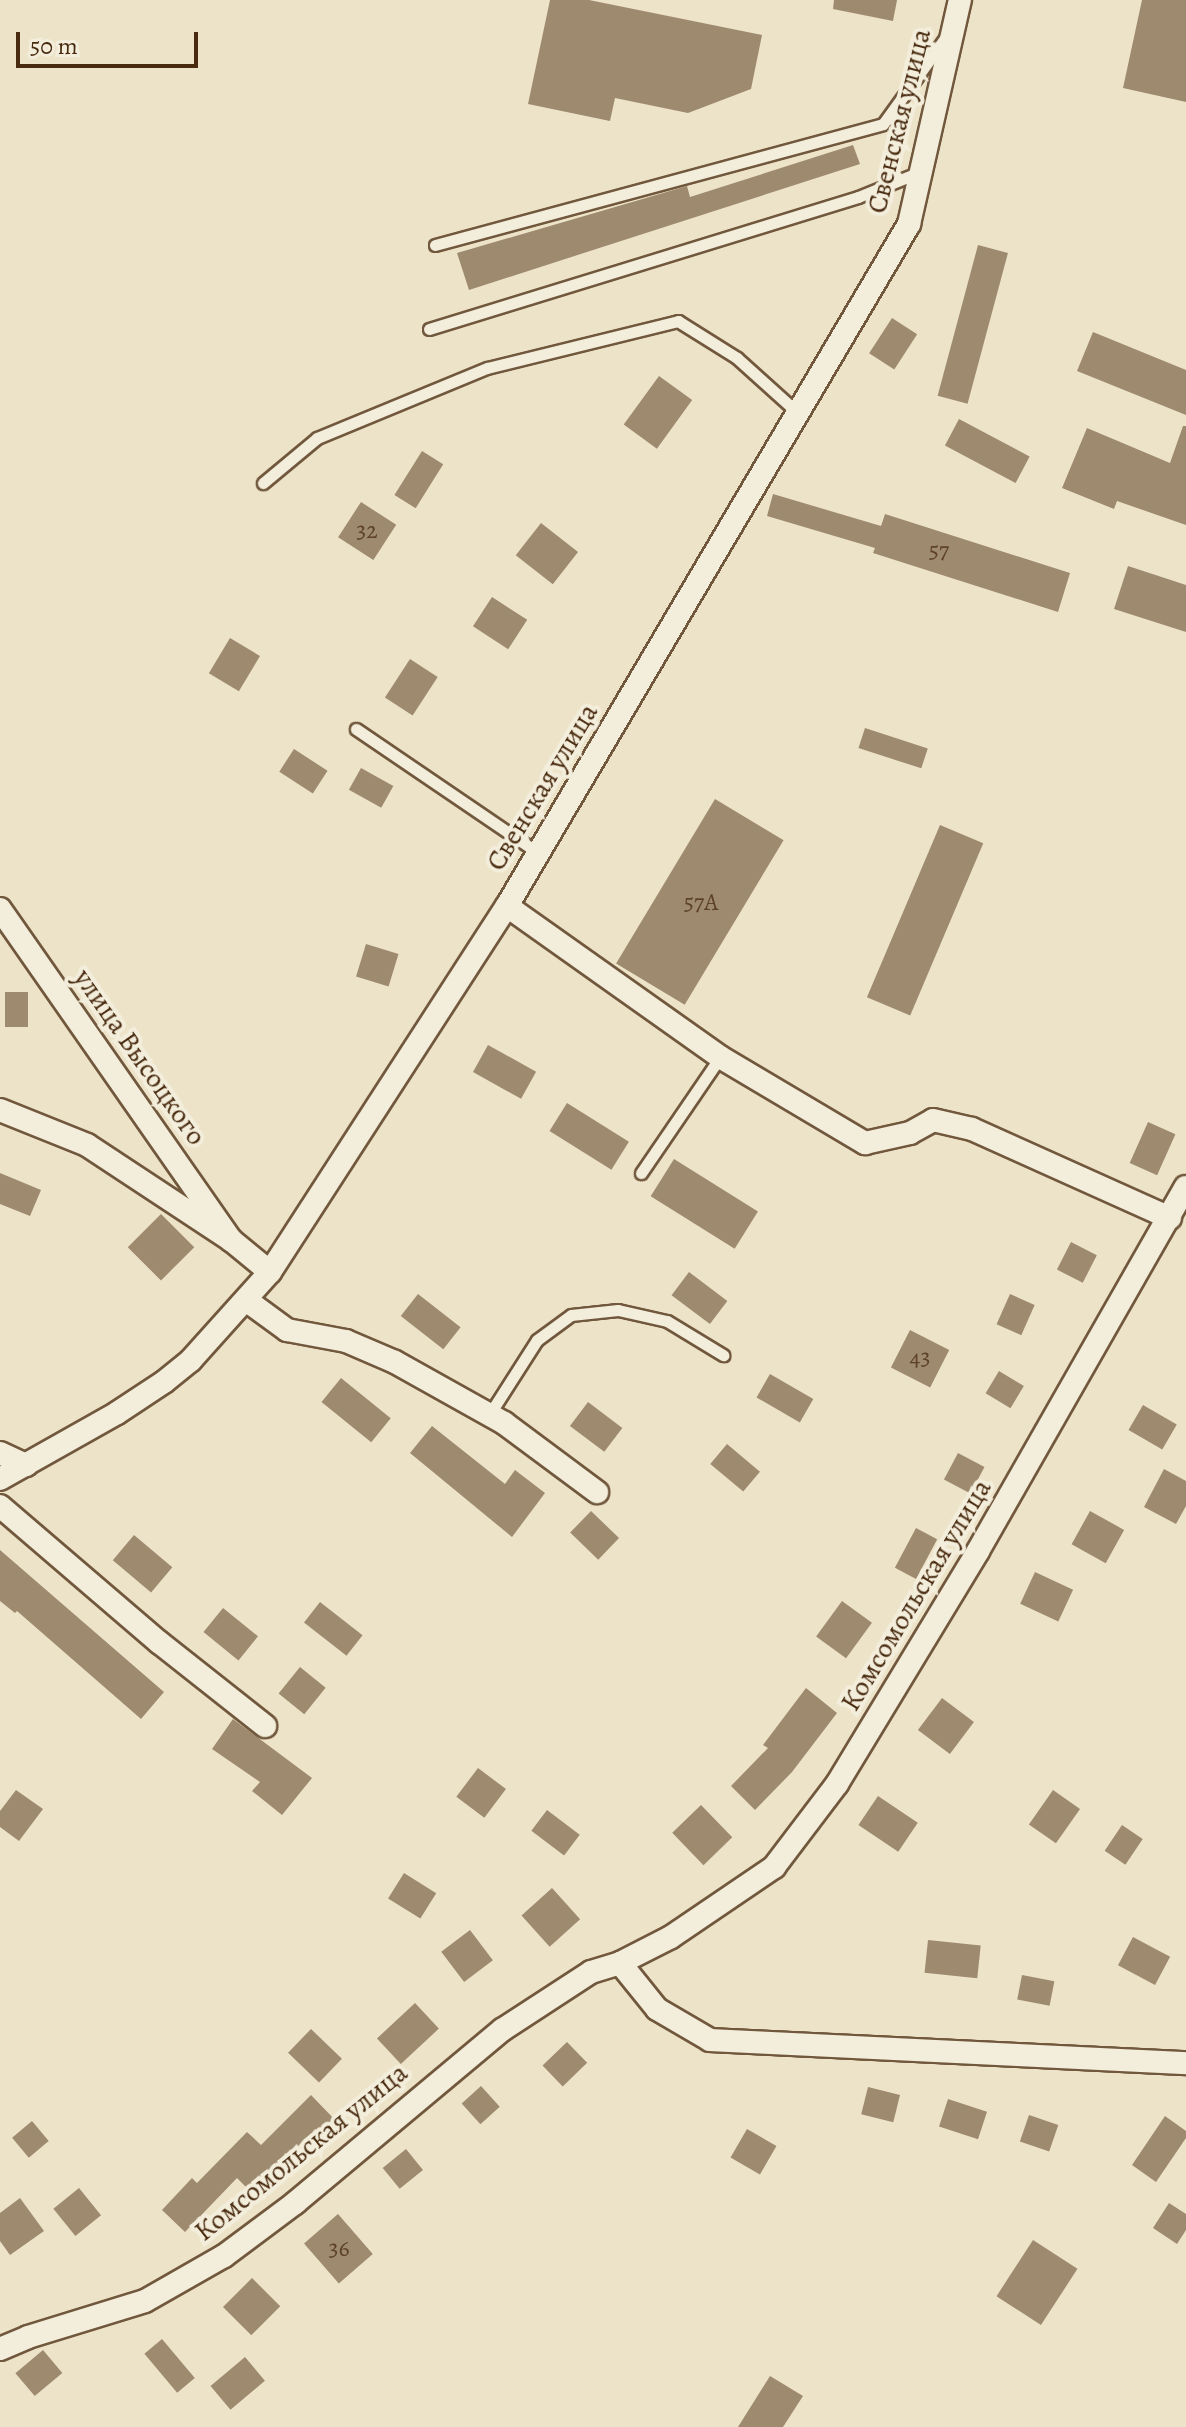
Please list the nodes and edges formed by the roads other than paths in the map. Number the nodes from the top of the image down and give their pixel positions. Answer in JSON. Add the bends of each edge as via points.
{"nodes":[{"id":1,"x":960,"y":0,"type":"edge"},
{"id":2,"x":953,"y":27,"type":"junction"},
{"id":3,"x":920,"y":172,"type":"junction"},
{"id":4,"x":435,"y":245,"type":"dead end"},
{"id":5,"x":429,"y":329,"type":"dead end"},
{"id":6,"x":798,"y":413,"type":"junction"},
{"id":7,"x":263,"y":483,"type":"dead end"},
{"id":8,"x":356,"y":729,"type":"dead end"},
{"id":9,"x":537,"y":852,"type":"junction"},
{"id":10,"x":507,"y":906,"type":"junction"},
{"id":11,"x":0,"y":909,"type":"edge"},
{"id":12,"x":720,"y":1057,"type":"junction"},
{"id":13,"x":0,"y":1110,"type":"edge"},
{"id":14,"x":641,"y":1173,"type":"dead end"},
{"id":15,"x":1186,"y":1187,"type":"edge"},
{"id":16,"x":1170,"y":1218,"type":"junction"},
{"id":17,"x":231,"y":1240,"type":"junction"},
{"id":18,"x":270,"y":1272,"type":"junction"},
{"id":19,"x":246,"y":1300,"type":"junction"},
{"id":20,"x":723,"y":1355,"type":"dead end"},
{"id":21,"x":489,"y":1415,"type":"junction"},
{"id":22,"x":0,"y":1453,"type":"edge"},
{"id":23,"x":26,"y":1465,"type":"junction"},
{"id":24,"x":0,"y":1479,"type":"edge"},
{"id":25,"x":597,"y":1492,"type":"dead end"},
{"id":26,"x":0,"y":1506,"type":"edge"},
{"id":27,"x":265,"y":1726,"type":"dead end"},
{"id":28,"x":620,"y":1963,"type":"junction"},
{"id":29,"x":1186,"y":2063,"type":"edge"},
{"id":30,"x":0,"y":2349,"type":"edge"}],
"edges":[{"from":1,"to":2,"type":"street","name":"Свенская улица"},
{"from":2,"to":3,"type":"street","name":"Свенская улица"},
{"from":2,"to":4,"type":"lane","via":[[883,124]]},
{"from":3,"to":5,"type":"lane","via":[[858,197]]},
{"from":3,"to":6,"type":"street","name":"Свенская улица","via":[[909,224]]},
{"from":6,"to":7,"type":"lane","via":[[737,358],[678,321],[487,368],[317,438]]},
{"from":6,"to":9,"type":"street","name":"Свенская улица"},
{"from":8,"to":9,"type":"lane"},
{"from":9,"to":10,"type":"street","name":"Свенская улица"},
{"from":10,"to":12,"type":"street"},
{"from":10,"to":18,"type":"street","name":"Свенская улица"},
{"from":11,"to":17,"type":"street","name":"улица Высоцкого"},
{"from":12,"to":14,"type":"lane"},
{"from":12,"to":16,"type":"street","via":[[865,1143],[910,1133],[933,1120],[972,1129]]},
{"from":13,"to":17,"type":"street","via":[[87,1145]]},
{"from":15,"to":16,"type":"street","name":"Комсомольская улица"},
{"from":16,"to":28,"type":"street","name":"Комсомольская улица","via":[[837,1784],[774,1867],[671,1937]]},
{"from":17,"to":18,"type":"street"},
{"from":18,"to":19,"type":"street","name":"Свенская улица"},
{"from":19,"to":21,"type":"street","via":[[287,1330],[371,1351]]},
{"from":19,"to":23,"type":"street","name":"Свенская улица","via":[[164,1382]]},
{"from":20,"to":21,"type":"lane","via":[[667,1321],[618,1310],[571,1315],[537,1340]]},
{"from":21,"to":25,"type":"street"},
{"from":22,"to":23,"type":"street"},
{"from":23,"to":24,"type":"street","name":"Свенская улица"},
{"from":26,"to":27,"type":"street"},
{"from":28,"to":29,"type":"street","via":[[657,2009],[710,2040]]},
{"from":28,"to":30,"type":"street","name":"Комсомольская улица","via":[[591,1972],[502,2030],[224,2256],[145,2301]]}]}
